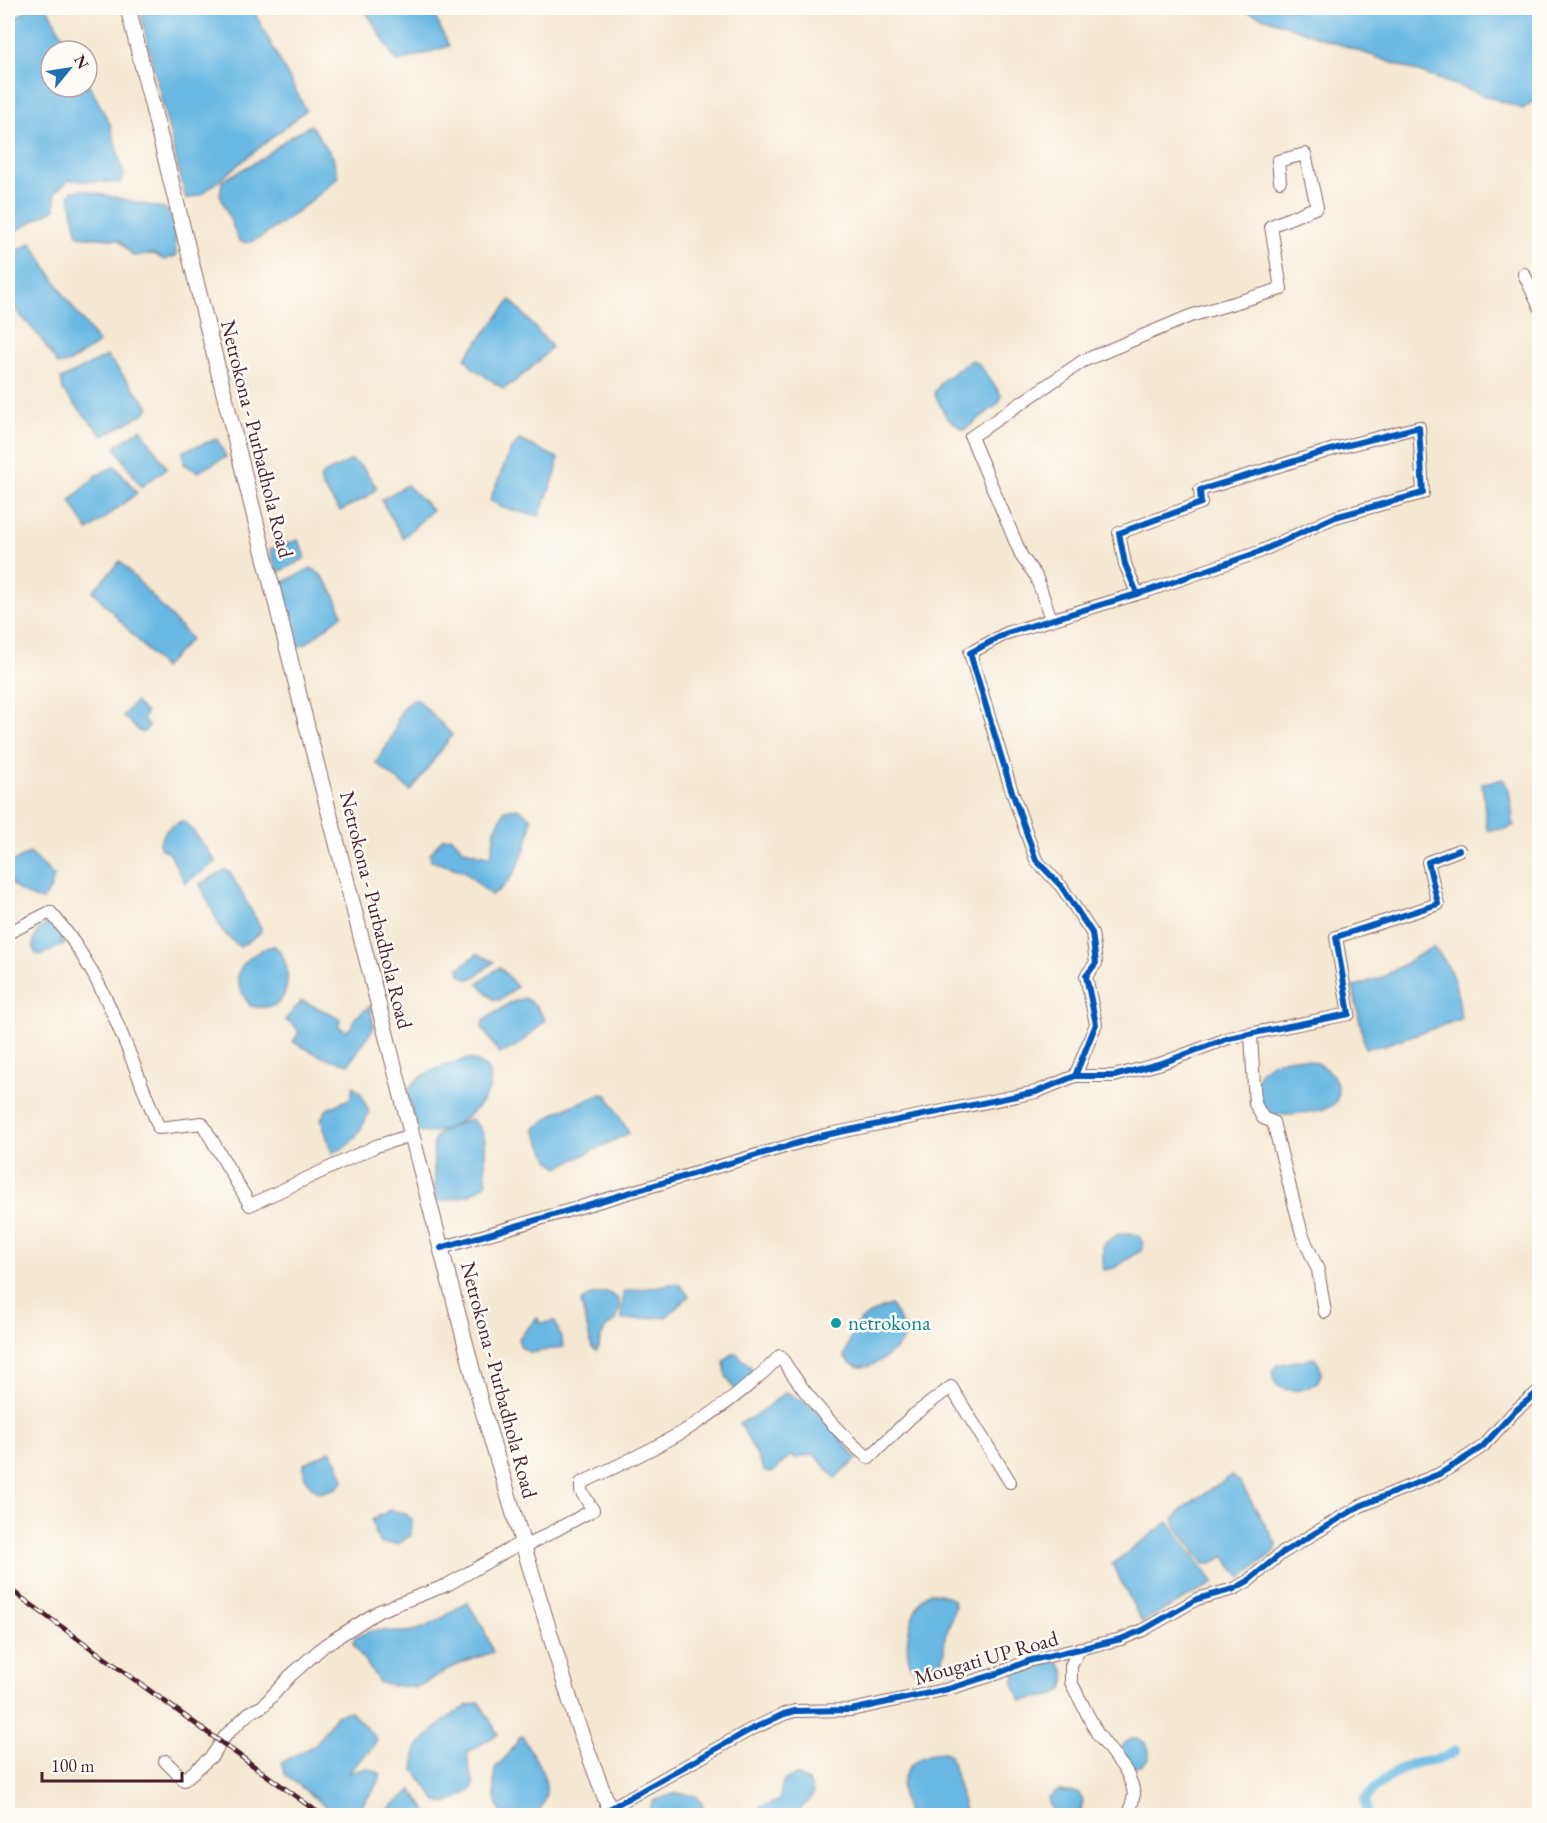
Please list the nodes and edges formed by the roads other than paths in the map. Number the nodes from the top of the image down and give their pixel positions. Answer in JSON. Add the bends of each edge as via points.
{"nodes":[{"id":1,"x":128,"y":8,"type":"edge"},
{"id":2,"x":1280,"y":181,"type":"dead end"},
{"id":3,"x":1524,"y":274,"type":"dead end"},
{"id":4,"x":1539,"y":308,"type":"edge"},
{"id":5,"x":1137,"y":593,"type":"junction"},
{"id":6,"x":1051,"y":619,"type":"junction"},
{"id":7,"x":1458,"y":850,"type":"dead end"},
{"id":8,"x":8,"y":933,"type":"edge"},
{"id":9,"x":1251,"y":1035,"type":"junction"},
{"id":10,"x":1075,"y":1076,"type":"junction"},
{"id":11,"x":412,"y":1135,"type":"junction"},
{"id":12,"x":441,"y":1248,"type":"junction"},
{"id":13,"x":1325,"y":1312,"type":"dead end"},
{"id":14,"x":1539,"y":1390,"type":"edge"},
{"id":15,"x":1010,"y":1482,"type":"dead end"},
{"id":16,"x":523,"y":1545,"type":"junction"},
{"id":17,"x":1080,"y":1648,"type":"junction"},
{"id":18,"x":165,"y":1761,"type":"dead end"},
{"id":19,"x":611,"y":1812,"type":"edge"},
{"id":20,"x":1129,"y":1815,"type":"edge"}],
"edges":[{"from":1,"to":11,"type":"main road","name":"Netrokona - Purbadhola Road"},
{"from":2,"to":6,"type":"street","via":[[1278,161],[1305,154],[1317,207],[1271,226],[1281,289],[1190,316],[1083,361],[971,437],[1022,557],[1036,576]]},
{"from":3,"to":4,"type":"street"},
{"from":5,"to":5,"type":"street","via":[[1259,552],[1335,517],[1424,494],[1419,427],[1200,490],[1201,503],[1119,533],[1125,564]]},
{"from":5,"to":6,"type":"street"},
{"from":6,"to":10,"type":"street","via":[[1007,633],[970,653],[1036,860],[1061,886],[1092,933],[1096,963],[1086,976],[1096,1024]]},
{"from":7,"to":9,"type":"street","via":[[1428,862],[1438,904],[1336,937],[1349,1014]]},
{"from":8,"to":11,"type":"street","via":[[50,912],[71,935],[97,981],[159,1128],[202,1123],[250,1205],[376,1146]]},
{"from":9,"to":10,"type":"street","via":[[1229,1038],[1162,1064],[1114,1076]]},
{"from":9,"to":13,"type":"street","via":[[1255,1104],[1263,1118],[1273,1122],[1302,1234],[1318,1270]]},
{"from":10,"to":12,"type":"street","via":[[1036,1092],[825,1135]]},
{"from":11,"to":12,"type":"main road","name":"Netrokona - Purbadhola Road"},
{"from":12,"to":16,"type":"main road","name":"Netrokona - Purbadhola Road","via":[[482,1408]]},
{"from":14,"to":17,"type":"street","name":"Mougati UP Road","via":[[1482,1447],[1439,1474],[1329,1523],[1234,1589],[1197,1599],[1121,1639]]},
{"from":15,"to":16,"type":"street","via":[[951,1387],[911,1417],[868,1458],[817,1407],[780,1356],[697,1425],[582,1483],[581,1491],[593,1510]]},
{"from":16,"to":18,"type":"street","via":[[447,1585],[379,1611],[325,1645],[263,1706],[249,1713],[226,1735],[212,1756],[184,1780]]},
{"from":16,"to":19,"type":"main road","name":"Netrokona - Purbadhola Road","via":[[576,1720]]},
{"from":17,"to":19,"type":"street","name":"Mougati UP Road","via":[[1028,1661],[948,1689],[850,1710],[784,1714]]},
{"from":17,"to":20,"type":"street","via":[[1071,1666],[1071,1682],[1097,1732],[1126,1771],[1134,1794]]}]}
